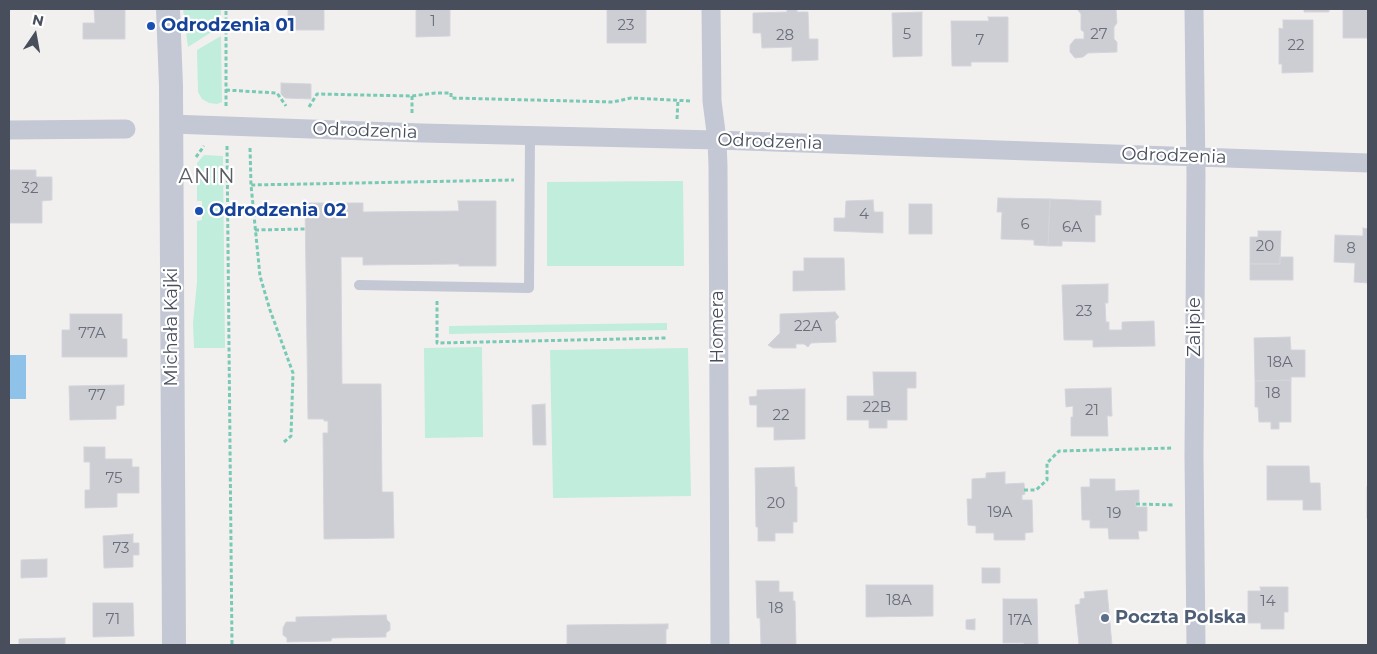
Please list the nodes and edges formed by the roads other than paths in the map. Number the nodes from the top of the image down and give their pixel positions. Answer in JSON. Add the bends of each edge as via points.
{"nodes":[{"id":1,"x":168,"y":9,"type":"edge"},
{"id":2,"x":711,"y":9,"type":"edge"},
{"id":3,"x":1194,"y":9,"type":"edge"},
{"id":4,"x":171,"y":124,"type":"junction"},
{"id":5,"x":126,"y":129,"type":"dead end"},
{"id":6,"x":9,"y":130,"type":"edge"},
{"id":7,"x":530,"y":135,"type":"junction"},
{"id":8,"x":716,"y":140,"type":"junction"},
{"id":9,"x":1196,"y":157,"type":"junction"},
{"id":10,"x":1368,"y":163,"type":"edge"},
{"id":11,"x":359,"y":285,"type":"dead end"},
{"id":12,"x":174,"y":645,"type":"edge"},
{"id":13,"x":720,"y":645,"type":"edge"},
{"id":14,"x":1196,"y":645,"type":"edge"}],
"edges":[{"from":1,"to":4,"type":"street","name":"Michała Kajki"},
{"from":2,"to":8,"type":"street","name":"Homera","via":[[712,101]]},
{"from":3,"to":9,"type":"street","name":"Zalipie"},
{"from":4,"to":7,"type":"street","name":"Odrodzenia"},
{"from":4,"to":12,"type":"street","name":"Michała Kajki"},
{"from":5,"to":6,"type":"street"},
{"from":7,"to":8,"type":"street","name":"Odrodzenia"},
{"from":7,"to":11,"type":"lane","via":[[529,288]]},
{"from":8,"to":9,"type":"street","name":"Odrodzenia"},
{"from":8,"to":13,"type":"street","name":"Homera"},
{"from":9,"to":10,"type":"street","name":"Odrodzenia"},
{"from":9,"to":14,"type":"street","name":"Zalipie"}]}
